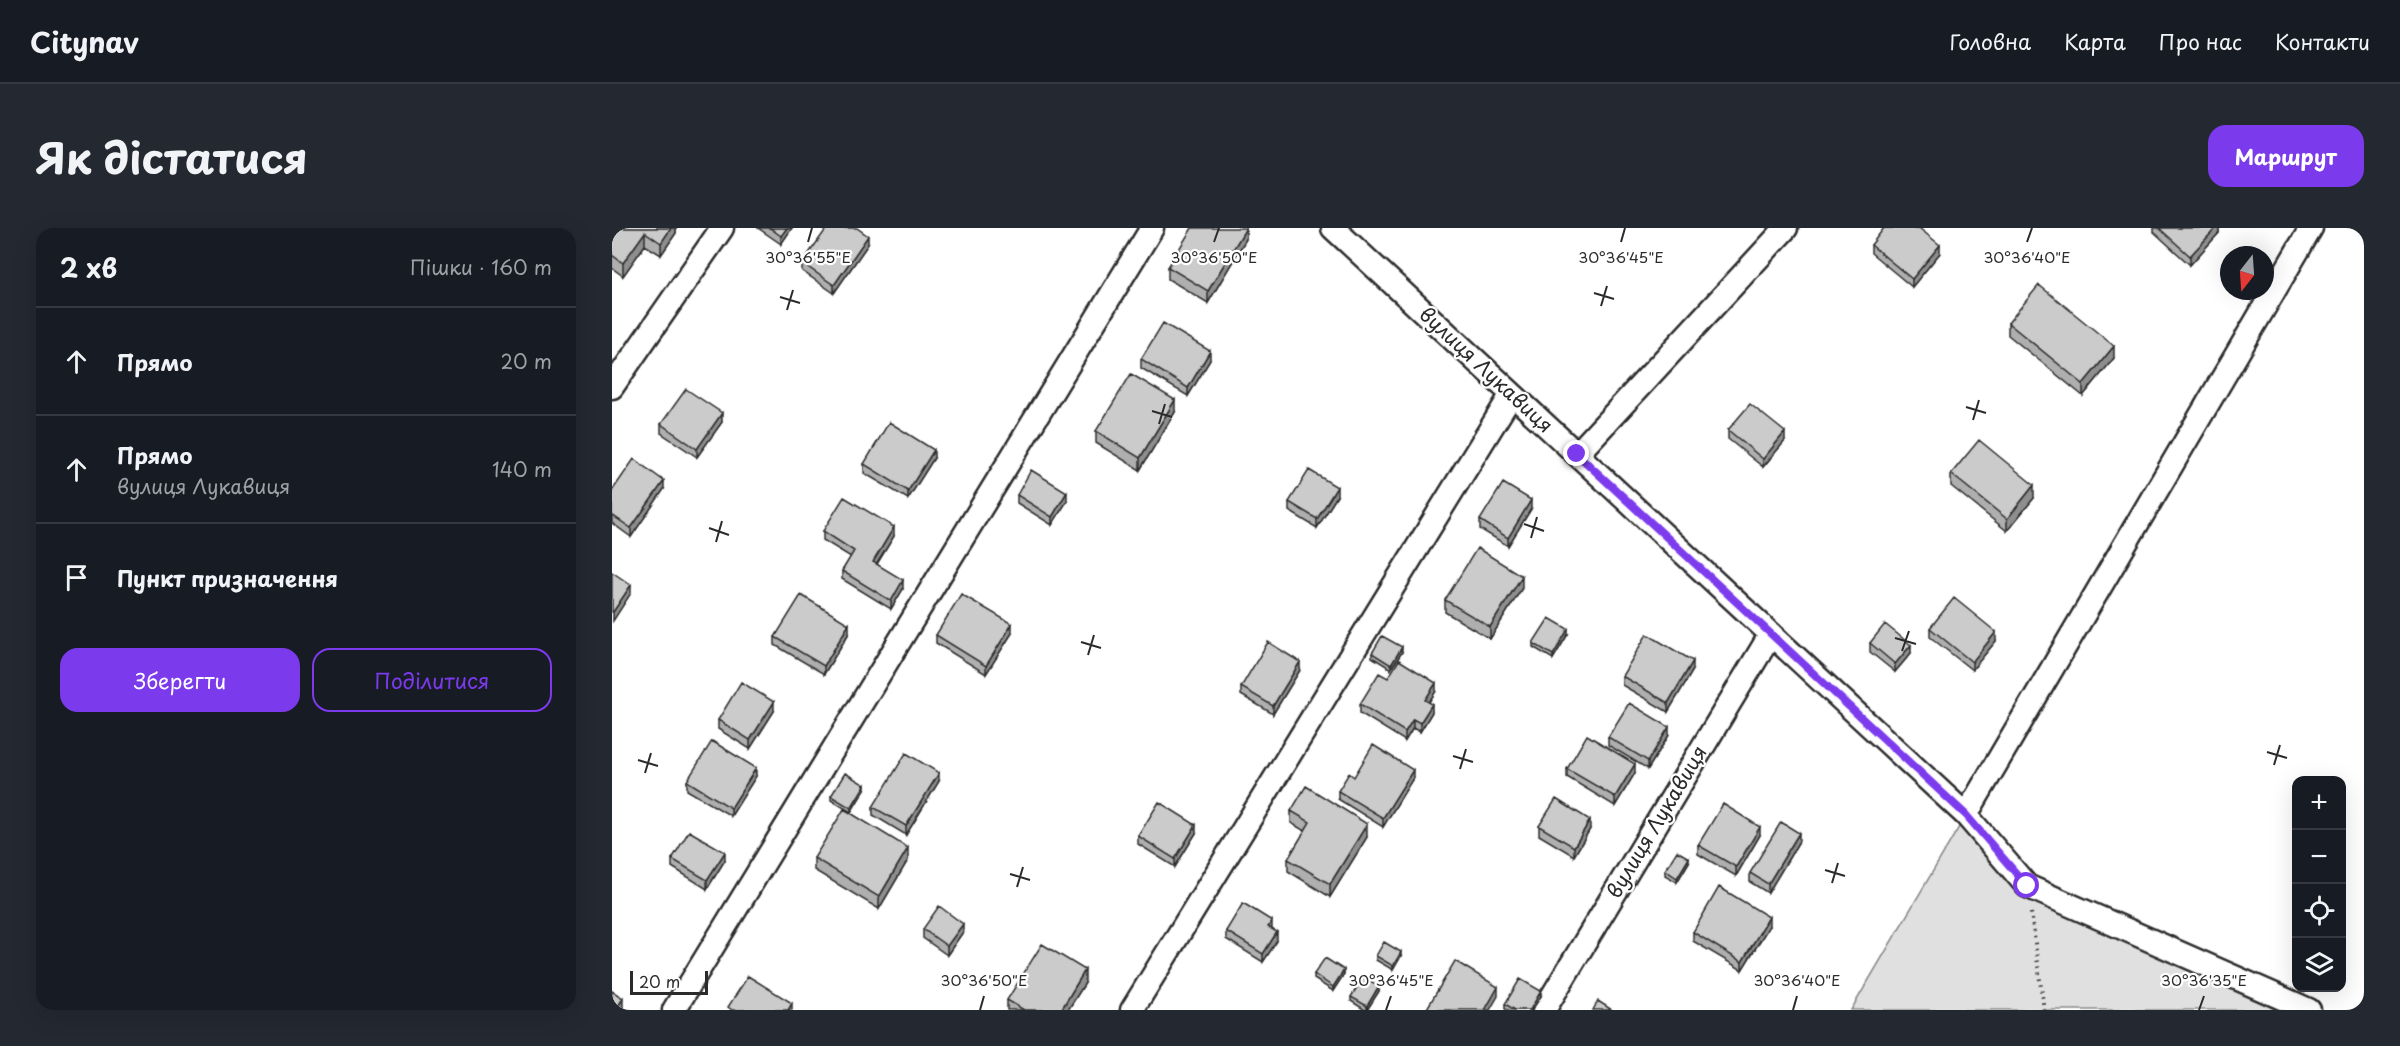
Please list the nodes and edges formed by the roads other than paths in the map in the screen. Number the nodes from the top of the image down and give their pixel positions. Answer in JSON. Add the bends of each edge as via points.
{"nodes":[{"id":1,"x":722,"y":228,"type":"edge"},
{"id":2,"x":1152,"y":228,"type":"edge"},
{"id":3,"x":1333,"y":228,"type":"edge"},
{"id":4,"x":1786,"y":228,"type":"edge"},
{"id":5,"x":2311,"y":228,"type":"edge"},
{"id":6,"x":612,"y":387,"type":"edge"},
{"id":7,"x":1512,"y":394,"type":"junction"},
{"id":8,"x":1577,"y":454,"type":"junction"},
{"id":9,"x":1771,"y":634,"type":"junction"},
{"id":10,"x":1966,"y":815,"type":"junction"},
{"id":11,"x":674,"y":1010,"type":"edge"},
{"id":12,"x":1132,"y":1010,"type":"edge"},
{"id":13,"x":1544,"y":1010,"type":"edge"},
{"id":14,"x":2309,"y":1010,"type":"edge"}],
"edges":[{"from":1,"to":6,"type":"street"},
{"from":2,"to":11,"type":"street"},
{"from":3,"to":7,"type":"street","name":"вулиця Лукавиця"},
{"from":4,"to":8,"type":"street"},
{"from":5,"to":10,"type":"street"},
{"from":7,"to":8,"type":"street","name":"вулиця Лукавиця"},
{"from":7,"to":12,"type":"street"},
{"from":8,"to":9,"type":"street","name":"вулиця Лукавиця"},
{"from":9,"to":10,"type":"street","name":"вулиця Лукавиця"},
{"from":9,"to":13,"type":"street","name":"вулиця Лукавиця"},
{"from":10,"to":14,"type":"street","name":"вулиця Лукавиця","via":[[2027,886]]}]}
